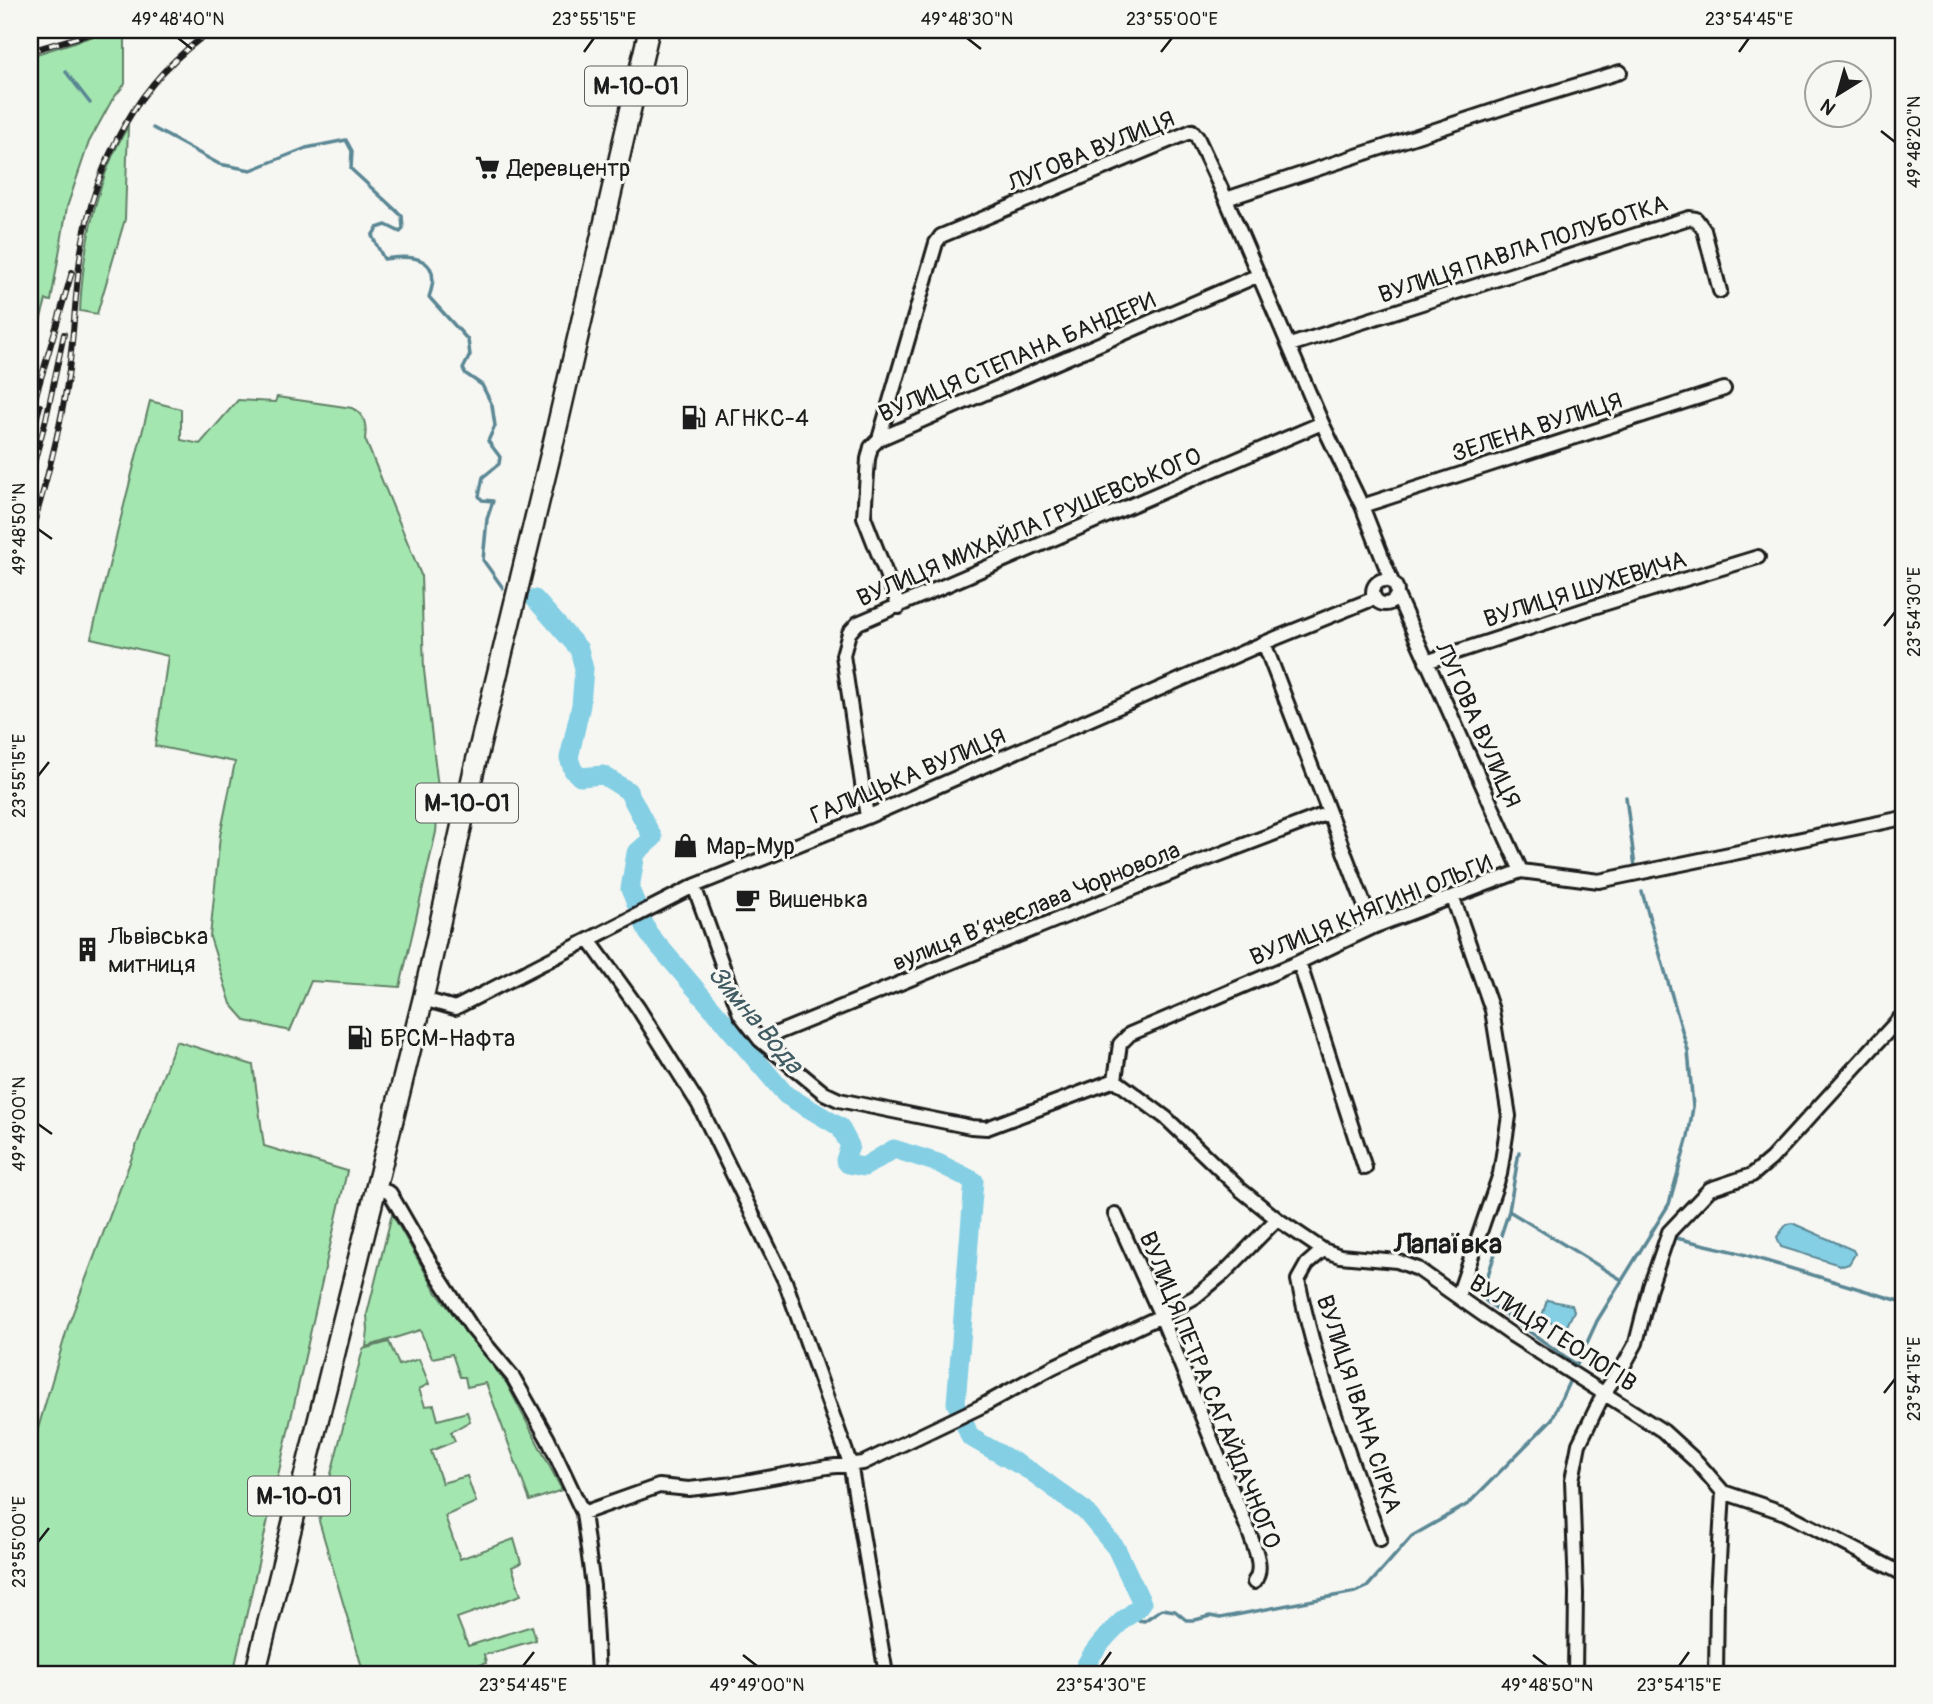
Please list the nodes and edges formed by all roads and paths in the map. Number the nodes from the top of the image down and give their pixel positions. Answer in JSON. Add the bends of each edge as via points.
{"nodes":[{"id":1,"x":649,"y":30,"type":"edge"},
{"id":2,"x":1620,"y":72,"type":"dead end"},
{"id":3,"x":1226,"y":199,"type":"junction"},
{"id":4,"x":1259,"y":275,"type":"junction"},
{"id":5,"x":1720,"y":290,"type":"dead end"},
{"id":6,"x":1290,"y":345,"type":"junction"},
{"id":7,"x":1724,"y":388,"type":"dead end"},
{"id":8,"x":1322,"y":423,"type":"junction"},
{"id":9,"x":879,"y":439,"type":"junction"},
{"id":10,"x":1362,"y":506,"type":"junction"},
{"id":11,"x":1758,"y":557,"type":"dead end"},
{"id":12,"x":1392,"y":582,"type":"junction"},
{"id":13,"x":1397,"y":595,"type":"junction"},
{"id":14,"x":1375,"y":598,"type":"junction"},
{"id":15,"x":899,"y":607,"type":"junction"},
{"id":16,"x":1264,"y":643,"type":"junction"},
{"id":17,"x":1426,"y":662,"type":"junction"},
{"id":18,"x":1328,"y":813,"type":"junction"},
{"id":19,"x":867,"y":817,"type":"junction"},
{"id":20,"x":1903,"y":818,"type":"edge"},
{"id":21,"x":1521,"y":871,"type":"junction"},
{"id":22,"x":694,"y":886,"type":"junction"},
{"id":23,"x":1453,"y":898,"type":"junction"},
{"id":24,"x":1373,"y":927,"type":"junction"},
{"id":25,"x":589,"y":940,"type":"junction"},
{"id":26,"x":1299,"y":962,"type":"junction"},
{"id":27,"x":423,"y":999,"type":"junction"},
{"id":28,"x":1899,"y":1019,"type":"dead end"},
{"id":29,"x":760,"y":1040,"type":"junction"},
{"id":30,"x":1115,"y":1080,"type":"junction"},
{"id":31,"x":1365,"y":1168,"type":"dead end"},
{"id":32,"x":374,"y":1187,"type":"junction"},
{"id":33,"x":1115,"y":1214,"type":"dead end"},
{"id":34,"x":1277,"y":1219,"type":"junction"},
{"id":35,"x":1323,"y":1250,"type":"junction"},
{"id":36,"x":1458,"y":1296,"type":"junction"},
{"id":37,"x":1161,"y":1316,"type":"junction"},
{"id":38,"x":1604,"y":1393,"type":"junction"},
{"id":39,"x":850,"y":1463,"type":"junction"},
{"id":40,"x":1723,"y":1492,"type":"junction"},
{"id":41,"x":583,"y":1513,"type":"junction"},
{"id":42,"x":1380,"y":1539,"type":"dead end"},
{"id":43,"x":1903,"y":1574,"type":"edge"},
{"id":44,"x":1254,"y":1582,"type":"dead end"},
{"id":45,"x":255,"y":1674,"type":"edge"},
{"id":46,"x":598,"y":1674,"type":"edge"},
{"id":47,"x":886,"y":1674,"type":"edge"},
{"id":48,"x":1575,"y":1674,"type":"edge"},
{"id":49,"x":1716,"y":1674,"type":"edge"}],
"edges":[{"from":1,"to":27,"type":"highway","number":"М-10-01"},
{"from":2,"to":3,"type":"street"},
{"from":3,"to":4,"type":"street","name":"ЛУГОВА ВУЛИЦЯ"},
{"from":3,"to":9,"type":"street","name":"ЛУГОВА ВУЛИЦЯ","via":[[1192,131],[941,236]]},
{"from":4,"to":6,"type":"street","name":"ЛУГОВА ВУЛИЦЯ"},
{"from":4,"to":9,"type":"street","name":"ВУЛИЦЯ СТЕПАНА БАНДЕРИ"},
{"from":5,"to":6,"type":"street","name":"ВУЛИЦЯ ПАВЛА ПОЛУБОТКА","via":[[1704,230],[1696,219],[1689,218]]},
{"from":6,"to":8,"type":"street","name":"ЛУГОВА ВУЛИЦЯ"},
{"from":7,"to":10,"type":"street","name":"ЗЕЛЕНА ВУЛИЦЯ"},
{"from":8,"to":10,"type":"street","name":"ЛУГОВА ВУЛИЦЯ"},
{"from":8,"to":15,"type":"street","name":"ВУЛИЦЯ МИХАЙЛА ГРУШЕВСЬКОГО"},
{"from":9,"to":15,"type":"street","name":"ВУЛИЦЯ СТЕПАНА БАНДЕРИ","via":[[868,459],[864,517]]},
{"from":10,"to":12,"type":"street","name":"ЛУГОВА ВУЛИЦЯ"},
{"from":11,"to":17,"type":"street","name":"ВУЛИЦЯ ШУХЕВИЧА"},
{"from":12,"to":13,"type":"street"},
{"from":12,"to":14,"type":"street","via":[[1378,582]]},
{"from":13,"to":14,"type":"street","via":[[1387,604]]},
{"from":13,"to":17,"type":"street","name":"ЛУГОВА ВУЛИЦЯ"},
{"from":14,"to":16,"type":"street","name":"ГАЛИЦЬКА ВУЛИЦЯ"},
{"from":15,"to":19,"type":"street","name":"ВУЛИЦЯ МИХАЙЛА ГРУШЕВСЬКОГО","via":[[858,623],[849,633],[843,655]]},
{"from":16,"to":18,"type":"street"},
{"from":16,"to":19,"type":"street","name":"ГАЛИЦЬКА ВУЛИЦЯ"},
{"from":17,"to":21,"type":"street","name":"ЛУГОВА ВУЛИЦЯ"},
{"from":18,"to":24,"type":"street"},
{"from":18,"to":29,"type":"street","name":"вулиця Вʼячеслава Чорновола"},
{"from":19,"to":22,"type":"street","name":"ГАЛИЦЬКА ВУЛИЦЯ"},
{"from":20,"to":21,"type":"street","name":"ВУЛИЦЯ КНЯГИНІ ОЛЬГИ","via":[[1600,881]]},
{"from":21,"to":23,"type":"street","name":"ВУЛИЦЯ КНЯГИНІ ОЛЬГИ"},
{"from":22,"to":25,"type":"street","name":"ГАЛИЦЬКА ВУЛИЦЯ"},
{"from":22,"to":29,"type":"street","via":[[740,1014]]},
{"from":23,"to":24,"type":"street","name":"ВУЛИЦЯ КНЯГИНІ ОЛЬГИ"},
{"from":23,"to":36,"type":"street","via":[[1492,1010],[1509,1116],[1500,1174]]},
{"from":24,"to":26,"type":"street","name":"ВУЛИЦЯ КНЯГИНІ ОЛЬГИ"},
{"from":25,"to":27,"type":"street","name":"ГАЛИЦЬКА ВУЛИЦЯ","via":[[455,1008]]},
{"from":25,"to":39,"type":"street","via":[[638,1008],[714,1132],[785,1281]]},
{"from":26,"to":30,"type":"street","name":"ВУЛИЦЯ КНЯГИНІ ОЛЬГИ","via":[[1130,1034],[1121,1044]]},
{"from":26,"to":31,"type":"street"},
{"from":27,"to":32,"type":"highway","number":"М-10-01"},
{"from":28,"to":38,"type":"street","via":[[1771,1159],[1752,1175],[1710,1189],[1677,1221],[1662,1247],[1636,1343]]},
{"from":29,"to":30,"type":"street","via":[[818,1089],[839,1100],[971,1127],[987,1128]]},
{"from":30,"to":34,"type":"street","name":"ВУЛИЦЯ ГЕОЛОГІВ","via":[[1166,1118]]},
{"from":32,"to":41,"type":"street","via":[[390,1193],[472,1328],[513,1377]]},
{"from":32,"to":45,"type":"highway","number":"М-10-01"},
{"from":33,"to":37,"type":"street","name":"ВУЛИЦЯ ПЕТРА САГАЙДАЧНОГО"},
{"from":34,"to":35,"type":"street","name":"ВУЛИЦЯ ГЕОЛОГІВ"},
{"from":34,"to":37,"type":"street","via":[[1205,1290]]},
{"from":35,"to":36,"type":"street","name":"ВУЛИЦЯ ГЕОЛОГІВ","via":[[1397,1261],[1418,1269]]},
{"from":35,"to":42,"type":"street","name":"ВУЛИЦЯ ІВАНА СІРКА","via":[[1298,1280],[1325,1384]]},
{"from":36,"to":38,"type":"street","name":"ВУЛИЦЯ ГЕОЛОГІВ"},
{"from":37,"to":39,"type":"street","via":[[948,1422],[863,1462]]},
{"from":37,"to":44,"type":"street","name":"ВУЛИЦЯ ПЕТРА САГАЙДАЧНОГО","via":[[1249,1532],[1258,1562]]},
{"from":38,"to":40,"type":"street","name":"ВУЛИЦЯ ГЕОЛОГІВ","via":[[1663,1431]]},
{"from":38,"to":48,"type":"street","via":[[1579,1444],[1572,1480]]},
{"from":39,"to":41,"type":"street","via":[[734,1484],[689,1489],[659,1486]]},
{"from":39,"to":47,"type":"street"},
{"from":40,"to":43,"type":"street","via":[[1784,1513]]},
{"from":40,"to":49,"type":"street"},
{"from":41,"to":46,"type":"street"}]}
